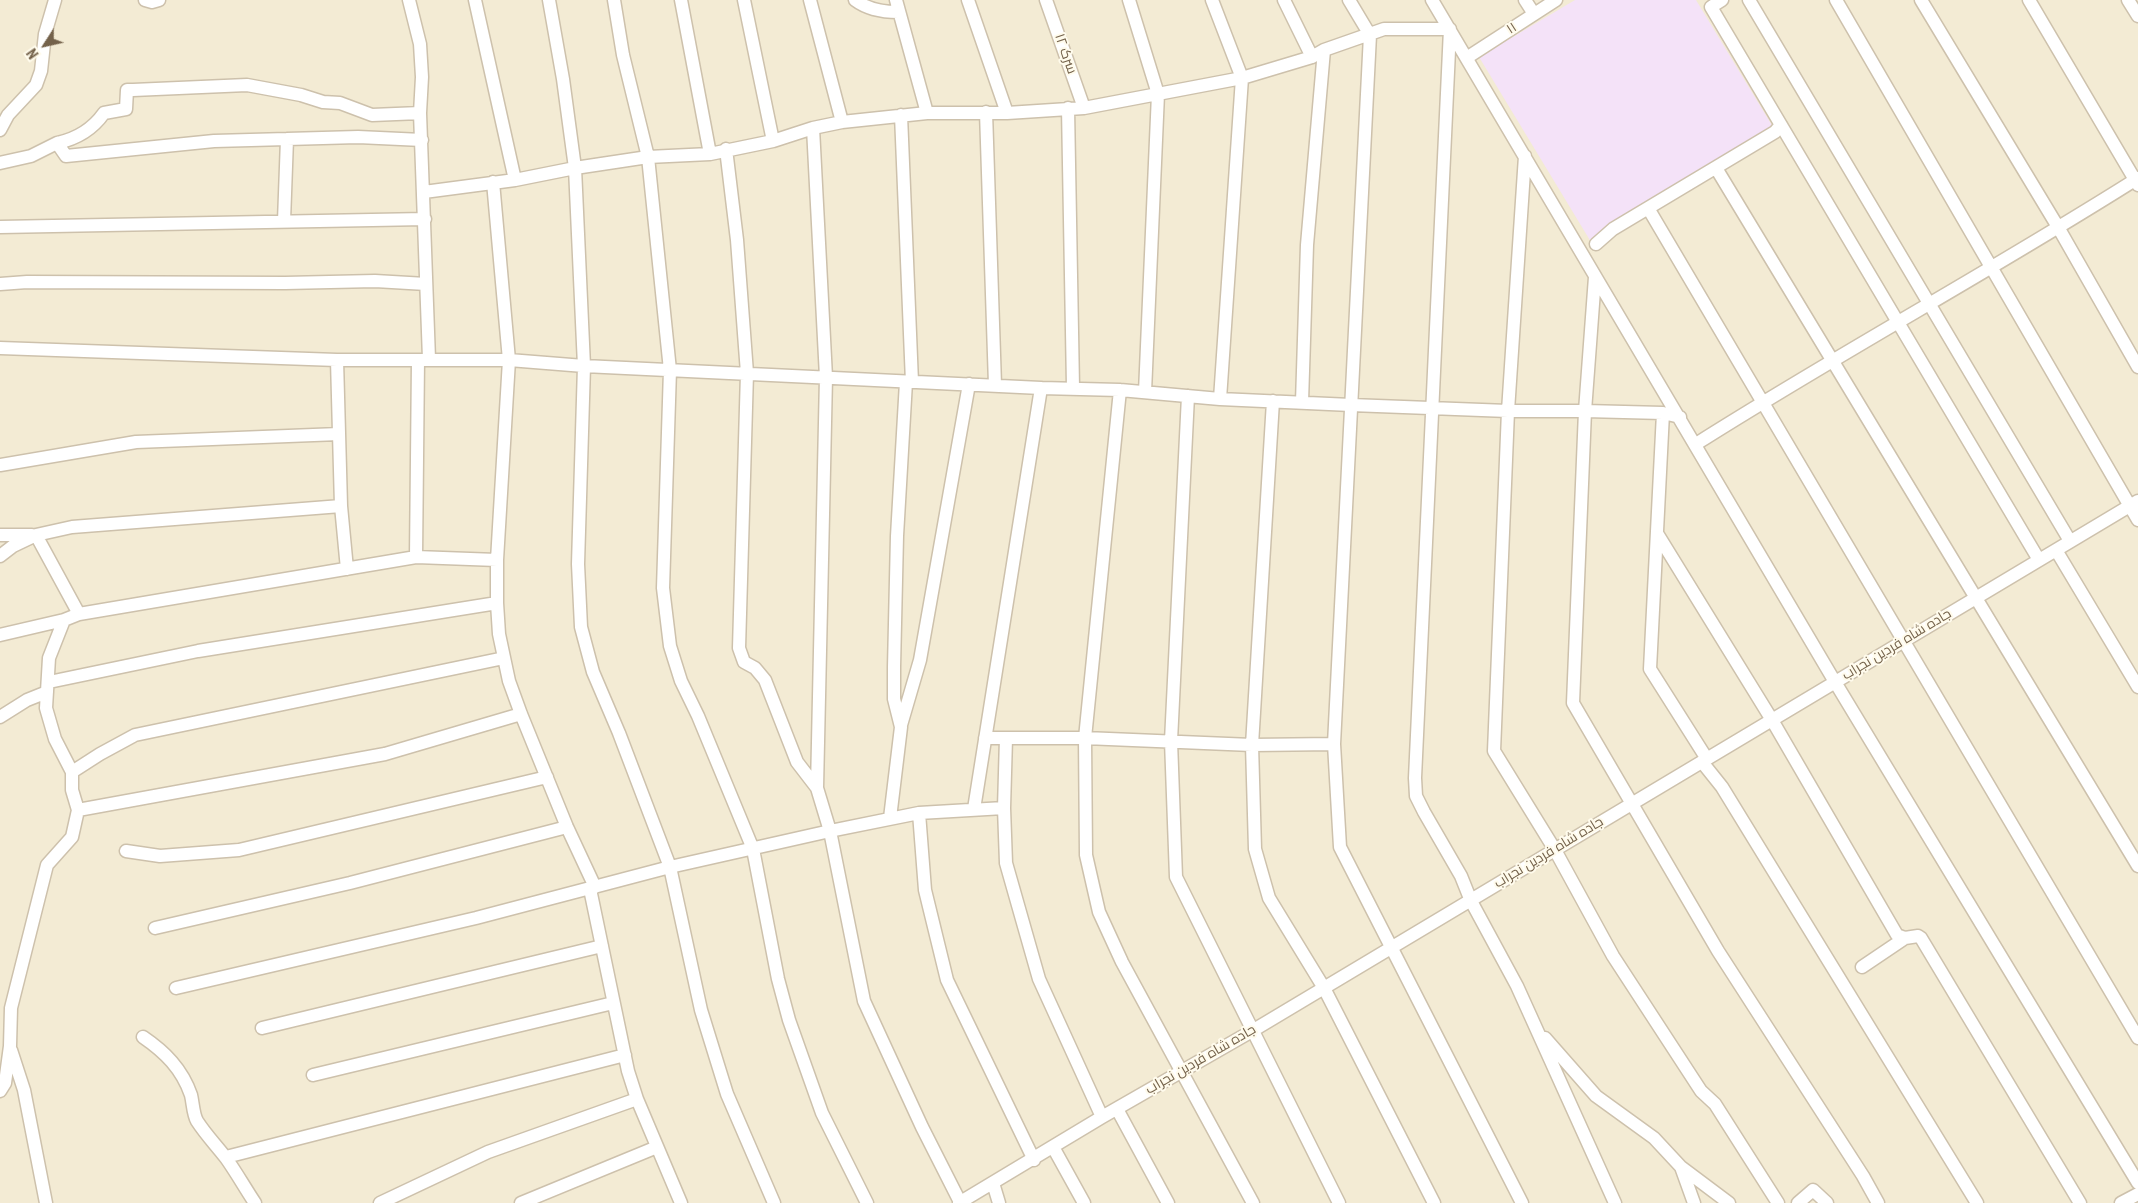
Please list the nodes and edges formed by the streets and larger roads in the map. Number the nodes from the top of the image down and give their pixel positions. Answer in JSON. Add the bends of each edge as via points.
{"nodes":[{"id":1,"x":55,"y":0,"type":"edge"},
{"id":2,"x":146,"y":0,"type":"edge"},
{"id":3,"x":159,"y":0,"type":"edge"},
{"id":4,"x":409,"y":0,"type":"edge"},
{"id":5,"x":476,"y":0,"type":"edge"},
{"id":6,"x":549,"y":0,"type":"edge"},
{"id":7,"x":614,"y":0,"type":"edge"},
{"id":8,"x":681,"y":0,"type":"edge"},
{"id":9,"x":744,"y":0,"type":"edge"},
{"id":10,"x":810,"y":0,"type":"edge"},
{"id":11,"x":855,"y":0,"type":"edge"},
{"id":12,"x":968,"y":0,"type":"edge"},
{"id":13,"x":1046,"y":0,"type":"edge"},
{"id":14,"x":1129,"y":0,"type":"edge"},
{"id":15,"x":1212,"y":0,"type":"edge"},
{"id":16,"x":1284,"y":0,"type":"edge"},
{"id":17,"x":1349,"y":0,"type":"edge"},
{"id":18,"x":1432,"y":0,"type":"edge"},
{"id":19,"x":1526,"y":0,"type":"edge"},
{"id":20,"x":1556,"y":0,"type":"edge"},
{"id":21,"x":1722,"y":0,"type":"edge"},
{"id":22,"x":1749,"y":0,"type":"edge"},
{"id":23,"x":1836,"y":0,"type":"edge"},
{"id":24,"x":1921,"y":0,"type":"edge"},
{"id":25,"x":2029,"y":0,"type":"edge"},
{"id":26,"x":2128,"y":0,"type":"edge"},
{"id":27,"x":897,"y":6,"type":"edge"},
{"id":28,"x":1534,"y":14,"type":"junction"},
{"id":29,"x":2138,"y":16,"type":"edge"},
{"id":30,"x":1450,"y":29,"type":"junction"},
{"id":31,"x":1370,"y":35,"type":"junction"},
{"id":32,"x":1324,"y":50,"type":"junction"},
{"id":33,"x":1312,"y":57,"type":"junction"},
{"id":34,"x":1468,"y":57,"type":"junction"},
{"id":35,"x":1242,"y":78,"type":"junction"},
{"id":36,"x":1158,"y":94,"type":"junction"},
{"id":37,"x":1068,"y":108,"type":"junction"},
{"id":38,"x":1084,"y":108,"type":"junction"},
{"id":39,"x":986,"y":112,"type":"junction"},
{"id":40,"x":420,"y":113,"type":"junction"},
{"id":41,"x":927,"y":113,"type":"junction"},
{"id":42,"x":1007,"y":113,"type":"junction"},
{"id":43,"x":901,"y":115,"type":"junction"},
{"id":44,"x":842,"y":122,"type":"junction"},
{"id":45,"x":1781,"y":125,"type":"junction"},
{"id":46,"x":813,"y":128,"type":"junction"},
{"id":47,"x":0,"y":130,"type":"edge"},
{"id":48,"x":287,"y":139,"type":"junction"},
{"id":49,"x":422,"y":140,"type":"junction"},
{"id":50,"x":773,"y":141,"type":"junction"},
{"id":51,"x":57,"y":144,"type":"junction"},
{"id":52,"x":726,"y":149,"type":"junction"},
{"id":53,"x":710,"y":154,"type":"junction"},
{"id":54,"x":1525,"y":156,"type":"junction"},
{"id":55,"x":648,"y":157,"type":"junction"},
{"id":56,"x":0,"y":163,"type":"edge"},
{"id":57,"x":575,"y":168,"type":"junction"},
{"id":58,"x":1716,"y":168,"type":"junction"},
{"id":59,"x":515,"y":180,"type":"junction"},
{"id":60,"x":2137,"y":181,"type":"edge"},
{"id":61,"x":493,"y":182,"type":"junction"},
{"id":62,"x":424,"y":192,"type":"junction"},
{"id":63,"x":1648,"y":208,"type":"junction"},
{"id":64,"x":424,"y":219,"type":"junction"},
{"id":65,"x":284,"y":221,"type":"junction"},
{"id":66,"x":0,"y":227,"type":"edge"},
{"id":67,"x":2058,"y":227,"type":"junction"},
{"id":68,"x":1596,"y":244,"type":"dead end"},
{"id":69,"x":1989,"y":267,"type":"junction"},
{"id":70,"x":1595,"y":277,"type":"junction"},
{"id":71,"x":0,"y":284,"type":"edge"},
{"id":72,"x":426,"y":284,"type":"junction"},
{"id":73,"x":1929,"y":303,"type":"junction"},
{"id":74,"x":1898,"y":322,"type":"junction"},
{"id":75,"x":0,"y":348,"type":"edge"},
{"id":76,"x":424,"y":359,"type":"junction"},
{"id":77,"x":337,"y":360,"type":"junction"},
{"id":78,"x":509,"y":360,"type":"junction"},
{"id":79,"x":1834,"y":361,"type":"junction"},
{"id":80,"x":584,"y":366,"type":"junction"},
{"id":81,"x":2138,"y":367,"type":"edge"},
{"id":82,"x":670,"y":370,"type":"junction"},
{"id":83,"x":747,"y":373,"type":"junction"},
{"id":84,"x":826,"y":377,"type":"junction"},
{"id":85,"x":909,"y":382,"type":"junction"},
{"id":86,"x":969,"y":384,"type":"junction"},
{"id":87,"x":995,"y":385,"type":"junction"},
{"id":88,"x":1073,"y":387,"type":"junction"},
{"id":89,"x":1041,"y":388,"type":"junction"},
{"id":90,"x":1120,"y":390,"type":"junction"},
{"id":91,"x":1145,"y":392,"type":"junction"},
{"id":92,"x":1188,"y":396,"type":"junction"},
{"id":93,"x":1220,"y":399,"type":"junction"},
{"id":94,"x":1273,"y":401,"type":"junction"},
{"id":95,"x":1763,"y":401,"type":"junction"},
{"id":96,"x":1302,"y":402,"type":"junction"},
{"id":97,"x":1351,"y":405,"type":"junction"},
{"id":98,"x":1432,"y":409,"type":"junction"},
{"id":99,"x":1585,"y":410,"type":"junction"},
{"id":100,"x":1508,"y":411,"type":"junction"},
{"id":101,"x":1663,"y":413,"type":"junction"},
{"id":102,"x":1680,"y":417,"type":"junction"},
{"id":103,"x":339,"y":434,"type":"junction"},
{"id":104,"x":1696,"y":444,"type":"junction"},
{"id":105,"x":0,"y":465,"type":"edge"},
{"id":106,"x":2134,"y":503,"type":"edge"},
{"id":107,"x":341,"y":506,"type":"junction"},
{"id":108,"x":2138,"y":520,"type":"edge"},
{"id":109,"x":0,"y":535,"type":"edge"},
{"id":110,"x":36,"y":535,"type":"junction"},
{"id":111,"x":1658,"y":535,"type":"junction"},
{"id":112,"x":2070,"y":541,"type":"junction"},
{"id":113,"x":2056,"y":550,"type":"junction"},
{"id":114,"x":0,"y":556,"type":"edge"},
{"id":115,"x":416,"y":557,"type":"junction"},
{"id":116,"x":497,"y":560,"type":"junction"},
{"id":117,"x":2039,"y":560,"type":"junction"},
{"id":118,"x":347,"y":569,"type":"junction"},
{"id":119,"x":1975,"y":598,"type":"junction"},
{"id":120,"x":497,"y":603,"type":"junction"},
{"id":121,"x":79,"y":614,"type":"junction"},
{"id":122,"x":64,"y":620,"type":"junction"},
{"id":123,"x":0,"y":635,"type":"edge"},
{"id":124,"x":1904,"y":641,"type":"junction"},
{"id":125,"x":504,"y":658,"type":"junction"},
{"id":126,"x":1835,"y":682,"type":"junction"},
{"id":127,"x":48,"y":687,"type":"junction"},
{"id":128,"x":2138,"y":687,"type":"edge"},
{"id":129,"x":521,"y":714,"type":"junction"},
{"id":130,"x":0,"y":717,"type":"edge"},
{"id":131,"x":1772,"y":720,"type":"junction"},
{"id":132,"x":900,"y":727,"type":"junction"},
{"id":133,"x":985,"y":738,"type":"junction"},
{"id":134,"x":1006,"y":738,"type":"junction"},
{"id":135,"x":1085,"y":738,"type":"junction"},
{"id":136,"x":1171,"y":741,"type":"junction"},
{"id":137,"x":1334,"y":744,"type":"junction"},
{"id":138,"x":1252,"y":745,"type":"junction"},
{"id":139,"x":1704,"y":760,"type":"junction"},
{"id":140,"x":72,"y":772,"type":"junction"},
{"id":141,"x":547,"y":777,"type":"junction"},
{"id":142,"x":817,"y":788,"type":"junction"},
{"id":143,"x":1632,"y":804,"type":"junction"},
{"id":144,"x":1004,"y":808,"type":"junction"},
{"id":145,"x":974,"y":809,"type":"junction"},
{"id":146,"x":78,"y":810,"type":"junction"},
{"id":147,"x":919,"y":813,"type":"junction"},
{"id":148,"x":890,"y":818,"type":"junction"},
{"id":149,"x":567,"y":827,"type":"junction"},
{"id":150,"x":830,"y":831,"type":"junction"},
{"id":151,"x":753,"y":849,"type":"junction"},
{"id":152,"x":1556,"y":850,"type":"junction"},
{"id":153,"x":126,"y":851,"type":"dead end"},
{"id":154,"x":2138,"y":866,"type":"edge"},
{"id":155,"x":670,"y":867,"type":"junction"},
{"id":156,"x":593,"y":888,"type":"junction"},
{"id":157,"x":1471,"y":900,"type":"junction"},
{"id":158,"x":155,"y":928,"type":"dead end"},
{"id":159,"x":1906,"y":938,"type":"junction"},
{"id":160,"x":602,"y":946,"type":"junction"},
{"id":161,"x":1393,"y":947,"type":"junction"},
{"id":162,"x":1862,"y":967,"type":"dead end"},
{"id":163,"x":176,"y":988,"type":"dead end"},
{"id":164,"x":1324,"y":988,"type":"junction"},
{"id":165,"x":613,"y":1003,"type":"junction"},
{"id":166,"x":1535,"y":1027,"type":"junction"},
{"id":167,"x":262,"y":1028,"type":"dead end"},
{"id":168,"x":1252,"y":1031,"type":"junction"},
{"id":169,"x":143,"y":1037,"type":"dead end"},
{"id":170,"x":2138,"y":1038,"type":"edge"},
{"id":171,"x":10,"y":1046,"type":"junction"},
{"id":172,"x":625,"y":1055,"type":"junction"},
{"id":173,"x":1181,"y":1071,"type":"junction"},
{"id":174,"x":313,"y":1075,"type":"dead end"},
{"id":175,"x":0,"y":1091,"type":"edge"},
{"id":176,"x":637,"y":1099,"type":"junction"},
{"id":177,"x":1117,"y":1109,"type":"junction"},
{"id":178,"x":1102,"y":1117,"type":"junction"},
{"id":179,"x":657,"y":1147,"type":"junction"},
{"id":180,"x":1053,"y":1147,"type":"junction"},
{"id":181,"x":226,"y":1157,"type":"junction"},
{"id":182,"x":1034,"y":1160,"type":"junction"},
{"id":183,"x":1681,"y":1167,"type":"junction"},
{"id":184,"x":993,"y":1183,"type":"junction"},
{"id":185,"x":2138,"y":1183,"type":"edge"},
{"id":186,"x":2138,"y":1194,"type":"edge"},
{"id":187,"x":46,"y":1203,"type":"edge"},
{"id":188,"x":255,"y":1203,"type":"edge"},
{"id":189,"x":380,"y":1203,"type":"edge"},
{"id":190,"x":521,"y":1203,"type":"edge"},
{"id":191,"x":681,"y":1203,"type":"edge"},
{"id":192,"x":774,"y":1203,"type":"edge"},
{"id":193,"x":867,"y":1203,"type":"edge"},
{"id":194,"x":960,"y":1203,"type":"edge"},
{"id":195,"x":999,"y":1203,"type":"edge"},
{"id":196,"x":1084,"y":1203,"type":"edge"},
{"id":197,"x":1168,"y":1203,"type":"edge"},
{"id":198,"x":1253,"y":1203,"type":"edge"},
{"id":199,"x":1339,"y":1203,"type":"edge"},
{"id":200,"x":1434,"y":1203,"type":"edge"},
{"id":201,"x":1522,"y":1203,"type":"edge"},
{"id":202,"x":1615,"y":1203,"type":"edge"},
{"id":203,"x":1694,"y":1203,"type":"edge"},
{"id":204,"x":1729,"y":1203,"type":"edge"},
{"id":205,"x":1778,"y":1203,"type":"edge"},
{"id":206,"x":1798,"y":1203,"type":"edge"},
{"id":207,"x":1827,"y":1203,"type":"edge"},
{"id":208,"x":1878,"y":1203,"type":"edge"},
{"id":209,"x":1977,"y":1203,"type":"edge"},
{"id":210,"x":2080,"y":1203,"type":"edge"},
{"id":211,"x":2121,"y":1203,"type":"edge"}],
"edges":[{"from":1,"to":47,"type":"street","via":[[36,85],[8,115]]},
{"from":2,"to":3,"type":"street"},
{"from":4,"to":40,"type":"street","via":[[420,44]]},
{"from":5,"to":59,"type":"street"},
{"from":6,"to":57,"type":"street"},
{"from":7,"to":55,"type":"street","via":[[623,56]]},
{"from":8,"to":53,"type":"street"},
{"from":9,"to":50,"type":"street"},
{"from":10,"to":44,"type":"street"},
{"from":11,"to":27,"type":"street","via":[[885,12]]},
{"from":12,"to":42,"type":"street"},
{"from":13,"to":38,"type":"street","name":"سرک ۱۲"},
{"from":14,"to":36,"type":"street"},
{"from":15,"to":35,"type":"street"},
{"from":16,"to":33,"type":"street"},
{"from":17,"to":31,"type":"street"},
{"from":18,"to":30,"type":"street"},
{"from":19,"to":28,"type":"street"},
{"from":20,"to":28,"type":"street","name":"۱۱"},
{"from":21,"to":45,"type":"street","via":[[1711,7]]},
{"from":22,"to":73,"type":"street"},
{"from":23,"to":69,"type":"street"},
{"from":24,"to":67,"type":"street"},
{"from":25,"to":60,"type":"street"},
{"from":26,"to":29,"type":"street"},
{"from":27,"to":41,"type":"street"},
{"from":28,"to":34,"type":"street","name":"۱۱"},
{"from":30,"to":31,"type":"street","via":[[1384,29]]},
{"from":30,"to":34,"type":"street"},
{"from":30,"to":98,"type":"street"},
{"from":31,"to":32,"type":"street"},
{"from":31,"to":97,"type":"street"},
{"from":32,"to":33,"type":"street"},
{"from":32,"to":96,"type":"street","via":[[1307,245]]},
{"from":33,"to":35,"type":"street"},
{"from":34,"to":54,"type":"street"},
{"from":35,"to":36,"type":"street"},
{"from":35,"to":93,"type":"street"},
{"from":36,"to":38,"type":"street"},
{"from":36,"to":91,"type":"street"},
{"from":37,"to":38,"type":"street"},
{"from":37,"to":42,"type":"street"},
{"from":37,"to":88,"type":"street"},
{"from":39,"to":41,"type":"street"},
{"from":39,"to":42,"type":"street"},
{"from":39,"to":87,"type":"street"},
{"from":40,"to":49,"type":"street"},
{"from":40,"to":51,"type":"street","via":[[372,115],[340,103],[247,85],[127,90],[126,109],[104,114],[75,139]]},
{"from":41,"to":43,"type":"street"},
{"from":43,"to":44,"type":"street"},
{"from":43,"to":85,"type":"street"},
{"from":44,"to":46,"type":"street"},
{"from":45,"to":58,"type":"street","via":[[1776,132]]},
{"from":45,"to":74,"type":"street"},
{"from":46,"to":50,"type":"street"},
{"from":46,"to":84,"type":"street"},
{"from":48,"to":49,"type":"street","via":[[358,137]]},
{"from":48,"to":51,"type":"street","via":[[214,142],[66,156]]},
{"from":48,"to":65,"type":"street"},
{"from":49,"to":62,"type":"street"},
{"from":50,"to":52,"type":"street"},
{"from":51,"to":56,"type":"street","via":[[31,156]]},
{"from":52,"to":53,"type":"street"},
{"from":52,"to":83,"type":"street"},
{"from":53,"to":55,"type":"street"},
{"from":54,"to":70,"type":"street"},
{"from":54,"to":100,"type":"street"},
{"from":55,"to":57,"type":"street"},
{"from":55,"to":82,"type":"street"},
{"from":57,"to":59,"type":"street"},
{"from":57,"to":80,"type":"street"},
{"from":58,"to":63,"type":"street"},
{"from":58,"to":79,"type":"street"},
{"from":59,"to":61,"type":"street"},
{"from":60,"to":67,"type":"street"},
{"from":61,"to":62,"type":"street"},
{"from":61,"to":78,"type":"street"},
{"from":62,"to":64,"type":"street"},
{"from":63,"to":68,"type":"street","via":[[1613,229]]},
{"from":63,"to":95,"type":"street"},
{"from":64,"to":65,"type":"street"},
{"from":64,"to":72,"type":"street"},
{"from":65,"to":66,"type":"street"},
{"from":67,"to":69,"type":"street"},
{"from":67,"to":81,"type":"street"},
{"from":69,"to":73,"type":"street"},
{"from":69,"to":106,"type":"street"},
{"from":70,"to":99,"type":"street"},
{"from":70,"to":102,"type":"street"},
{"from":71,"to":72,"type":"street","via":[[375,281]]},
{"from":72,"to":76,"type":"street"},
{"from":73,"to":74,"type":"street"},
{"from":73,"to":112,"type":"street"},
{"from":74,"to":79,"type":"street"},
{"from":74,"to":117,"type":"street"},
{"from":75,"to":77,"type":"street"},
{"from":76,"to":77,"type":"street"},
{"from":76,"to":78,"type":"street"},
{"from":76,"to":115,"type":"street"},
{"from":77,"to":103,"type":"street"},
{"from":78,"to":80,"type":"street"},
{"from":78,"to":116,"type":"street"},
{"from":79,"to":95,"type":"street"},
{"from":79,"to":119,"type":"street"},
{"from":80,"to":82,"type":"street"},
{"from":80,"to":155,"type":"street","via":[[578,564],[581,627],[593,672]]},
{"from":82,"to":83,"type":"street"},
{"from":82,"to":151,"type":"street","via":[[663,588],[670,646],[681,681]]},
{"from":83,"to":84,"type":"street"},
{"from":83,"to":142,"type":"street","via":[[739,648],[744,662],[765,680],[797,762]]},
{"from":84,"to":85,"type":"street"},
{"from":84,"to":142,"type":"street"},
{"from":85,"to":86,"type":"street"},
{"from":85,"to":132,"type":"street","via":[[896,536],[894,699]]},
{"from":86,"to":87,"type":"street"},
{"from":86,"to":132,"type":"street","via":[[920,660]]},
{"from":87,"to":89,"type":"street"},
{"from":88,"to":89,"type":"street"},
{"from":88,"to":90,"type":"street"},
{"from":89,"to":133,"type":"street"},
{"from":90,"to":91,"type":"street"},
{"from":90,"to":135,"type":"street"},
{"from":91,"to":92,"type":"street"},
{"from":92,"to":93,"type":"street"},
{"from":92,"to":136,"type":"street"},
{"from":93,"to":94,"type":"street"},
{"from":94,"to":96,"type":"street"},
{"from":94,"to":138,"type":"street"},
{"from":95,"to":104,"type":"street"},
{"from":95,"to":124,"type":"street"},
{"from":96,"to":97,"type":"street"},
{"from":97,"to":98,"type":"street"},
{"from":97,"to":137,"type":"street"},
{"from":98,"to":100,"type":"street"},
{"from":98,"to":157,"type":"street","via":[[1416,796]]},
{"from":99,"to":100,"type":"street"},
{"from":99,"to":101,"type":"street"},
{"from":99,"to":143,"type":"street","via":[[1573,704]]},
{"from":100,"to":152,"type":"street","via":[[1494,751]]},
{"from":101,"to":102,"type":"street"},
{"from":101,"to":111,"type":"street"},
{"from":102,"to":104,"type":"street"},
{"from":103,"to":105,"type":"street","via":[[136,442]]},
{"from":103,"to":107,"type":"street"},
{"from":104,"to":126,"type":"street"},
{"from":106,"to":108,"type":"street"},
{"from":106,"to":112,"type":"street","name":"جاده شاه فردین نجراب"},
{"from":107,"to":110,"type":"street","via":[[72,527]]},
{"from":107,"to":118,"type":"street"},
{"from":109,"to":110,"type":"street"},
{"from":110,"to":114,"type":"street"},
{"from":110,"to":121,"type":"street"},
{"from":111,"to":131,"type":"street"},
{"from":111,"to":139,"type":"street","via":[[1650,669]]},
{"from":112,"to":113,"type":"street","name":"جاده شاه فردین نجراب"},
{"from":113,"to":117,"type":"street","name":"جاده شاه فردین نجراب"},
{"from":113,"to":128,"type":"street"},
{"from":115,"to":116,"type":"street"},
{"from":115,"to":118,"type":"street"},
{"from":116,"to":120,"type":"street"},
{"from":117,"to":119,"type":"street","name":"جاده شاه فردین نجراب"},
{"from":118,"to":121,"type":"street"},
{"from":119,"to":124,"type":"street","name":"جاده شاه فردین نجراب"},
{"from":119,"to":154,"type":"street"},
{"from":120,"to":125,"type":"street"},
{"from":120,"to":127,"type":"street","via":[[198,651]]},
{"from":121,"to":122,"type":"street"},
{"from":122,"to":123,"type":"street"},
{"from":122,"to":127,"type":"street","via":[[49,658]]},
{"from":124,"to":126,"type":"street","name":"جاده شاه فردین نجراب"},
{"from":124,"to":170,"type":"street"},
{"from":125,"to":129,"type":"street"},
{"from":125,"to":140,"type":"street","via":[[135,735]]},
{"from":126,"to":131,"type":"street","name":"جاده شاه فردین نجراب"},
{"from":126,"to":185,"type":"street"},
{"from":127,"to":130,"type":"street"},
{"from":127,"to":140,"type":"street","via":[[46,708],[55,739]]},
{"from":129,"to":141,"type":"street"},
{"from":129,"to":146,"type":"street","via":[[385,754]]},
{"from":131,"to":139,"type":"street","name":"جاده شاه فردین نجراب"},
{"from":131,"to":159,"type":"street","via":[[1897,934]]},
{"from":132,"to":148,"type":"street"},
{"from":133,"to":134,"type":"street"},
{"from":133,"to":145,"type":"street"},
{"from":134,"to":135,"type":"street"},
{"from":134,"to":144,"type":"street"},
{"from":135,"to":136,"type":"street"},
{"from":135,"to":173,"type":"street","via":[[1086,855],[1099,912]]},
{"from":136,"to":138,"type":"street"},
{"from":136,"to":168,"type":"street","via":[[1176,876]]},
{"from":137,"to":138,"type":"street"},
{"from":137,"to":161,"type":"street","via":[[1340,847]]},
{"from":138,"to":164,"type":"street","via":[[1255,849],[1269,898]]},
{"from":139,"to":143,"type":"street","name":"جاده شاه فردین نجراب"},
{"from":139,"to":209,"type":"street"},
{"from":140,"to":146,"type":"street","via":[[72,790]]},
{"from":141,"to":149,"type":"street"},
{"from":141,"to":153,"type":"street","via":[[239,850],[160,856]]},
{"from":142,"to":150,"type":"street"},
{"from":143,"to":152,"type":"street","name":"جاده شاه فردین نجراب"},
{"from":143,"to":208,"type":"street","via":[[1718,951]]},
{"from":144,"to":145,"type":"street"},
{"from":144,"to":178,"type":"street","via":[[1006,863],[1039,979]]},
{"from":145,"to":147,"type":"street"},
{"from":146,"to":171,"type":"street","via":[[72,837],[47,865],[10,1008]]},
{"from":147,"to":148,"type":"street"},
{"from":147,"to":182,"type":"street","via":[[925,890],[947,980]]},
{"from":148,"to":150,"type":"street"},
{"from":149,"to":156,"type":"street"},
{"from":149,"to":158,"type":"street","via":[[350,883]]},
{"from":150,"to":151,"type":"street"},
{"from":150,"to":194,"type":"street","via":[[864,1000]]},
{"from":151,"to":155,"type":"street"},
{"from":151,"to":193,"type":"street","via":[[789,1020],[822,1113]]},
{"from":152,"to":157,"type":"street","name":"جاده شاه فردین نجراب"},
{"from":152,"to":205,"type":"street","via":[[1613,956],[1701,1091],[1715,1104]]},
{"from":155,"to":156,"type":"street"},
{"from":155,"to":192,"type":"street","via":[[701,1010],[718,1066]]},
{"from":156,"to":160,"type":"street"},
{"from":156,"to":163,"type":"street"},
{"from":157,"to":161,"type":"street","name":"جاده شاه فردین نجراب"},
{"from":157,"to":166,"type":"street"},
{"from":159,"to":162,"type":"street"},
{"from":159,"to":210,"type":"street","via":[[1918,936],[1926,946]]},
{"from":160,"to":165,"type":"street"},
{"from":160,"to":167,"type":"street"},
{"from":161,"to":164,"type":"street","name":"جاده شاه فردین نجراب"},
{"from":161,"to":201,"type":"street"},
{"from":164,"to":168,"type":"street","name":"جاده شاه فردین نجراب"},
{"from":164,"to":200,"type":"street"},
{"from":165,"to":172,"type":"street"},
{"from":165,"to":174,"type":"street"},
{"from":166,"to":183,"type":"street","via":[[1596,1096],[1654,1138]]},
{"from":166,"to":202,"type":"street"},
{"from":168,"to":173,"type":"street","name":"جاده شاه فردین نجراب"},
{"from":168,"to":199,"type":"street"},
{"from":169,"to":181,"type":"street","via":[[176,1065],[188,1086],[196,1118]]},
{"from":171,"to":175,"type":"street","via":[[5,1083]]},
{"from":171,"to":187,"type":"street","via":[[24,1090]]},
{"from":172,"to":176,"type":"street"},
{"from":172,"to":181,"type":"street"},
{"from":173,"to":177,"type":"street","name":"جاده شاه فردین نجراب"},
{"from":173,"to":198,"type":"street"},
{"from":176,"to":179,"type":"street"},
{"from":176,"to":189,"type":"street","via":[[488,1152]]},
{"from":177,"to":178,"type":"street","name":"جاده شاه فردین نجراب"},
{"from":177,"to":197,"type":"street"},
{"from":178,"to":180,"type":"street","name":"جاده شاه فردین نجراب"},
{"from":179,"to":190,"type":"street"},
{"from":179,"to":191,"type":"street"},
{"from":180,"to":182,"type":"street","name":"جاده شاه فردین نجراب"},
{"from":180,"to":196,"type":"street"},
{"from":181,"to":188,"type":"street"},
{"from":182,"to":184,"type":"street","name":"جاده شاه فردین نجراب"},
{"from":183,"to":203,"type":"street"},
{"from":183,"to":204,"type":"street"},
{"from":184,"to":194,"type":"street","name":"جاده شاه فردین نجراب"},
{"from":184,"to":195,"type":"street"},
{"from":186,"to":211,"type":"street"},
{"from":206,"to":207,"type":"street","via":[[1813,1190]]}]}
